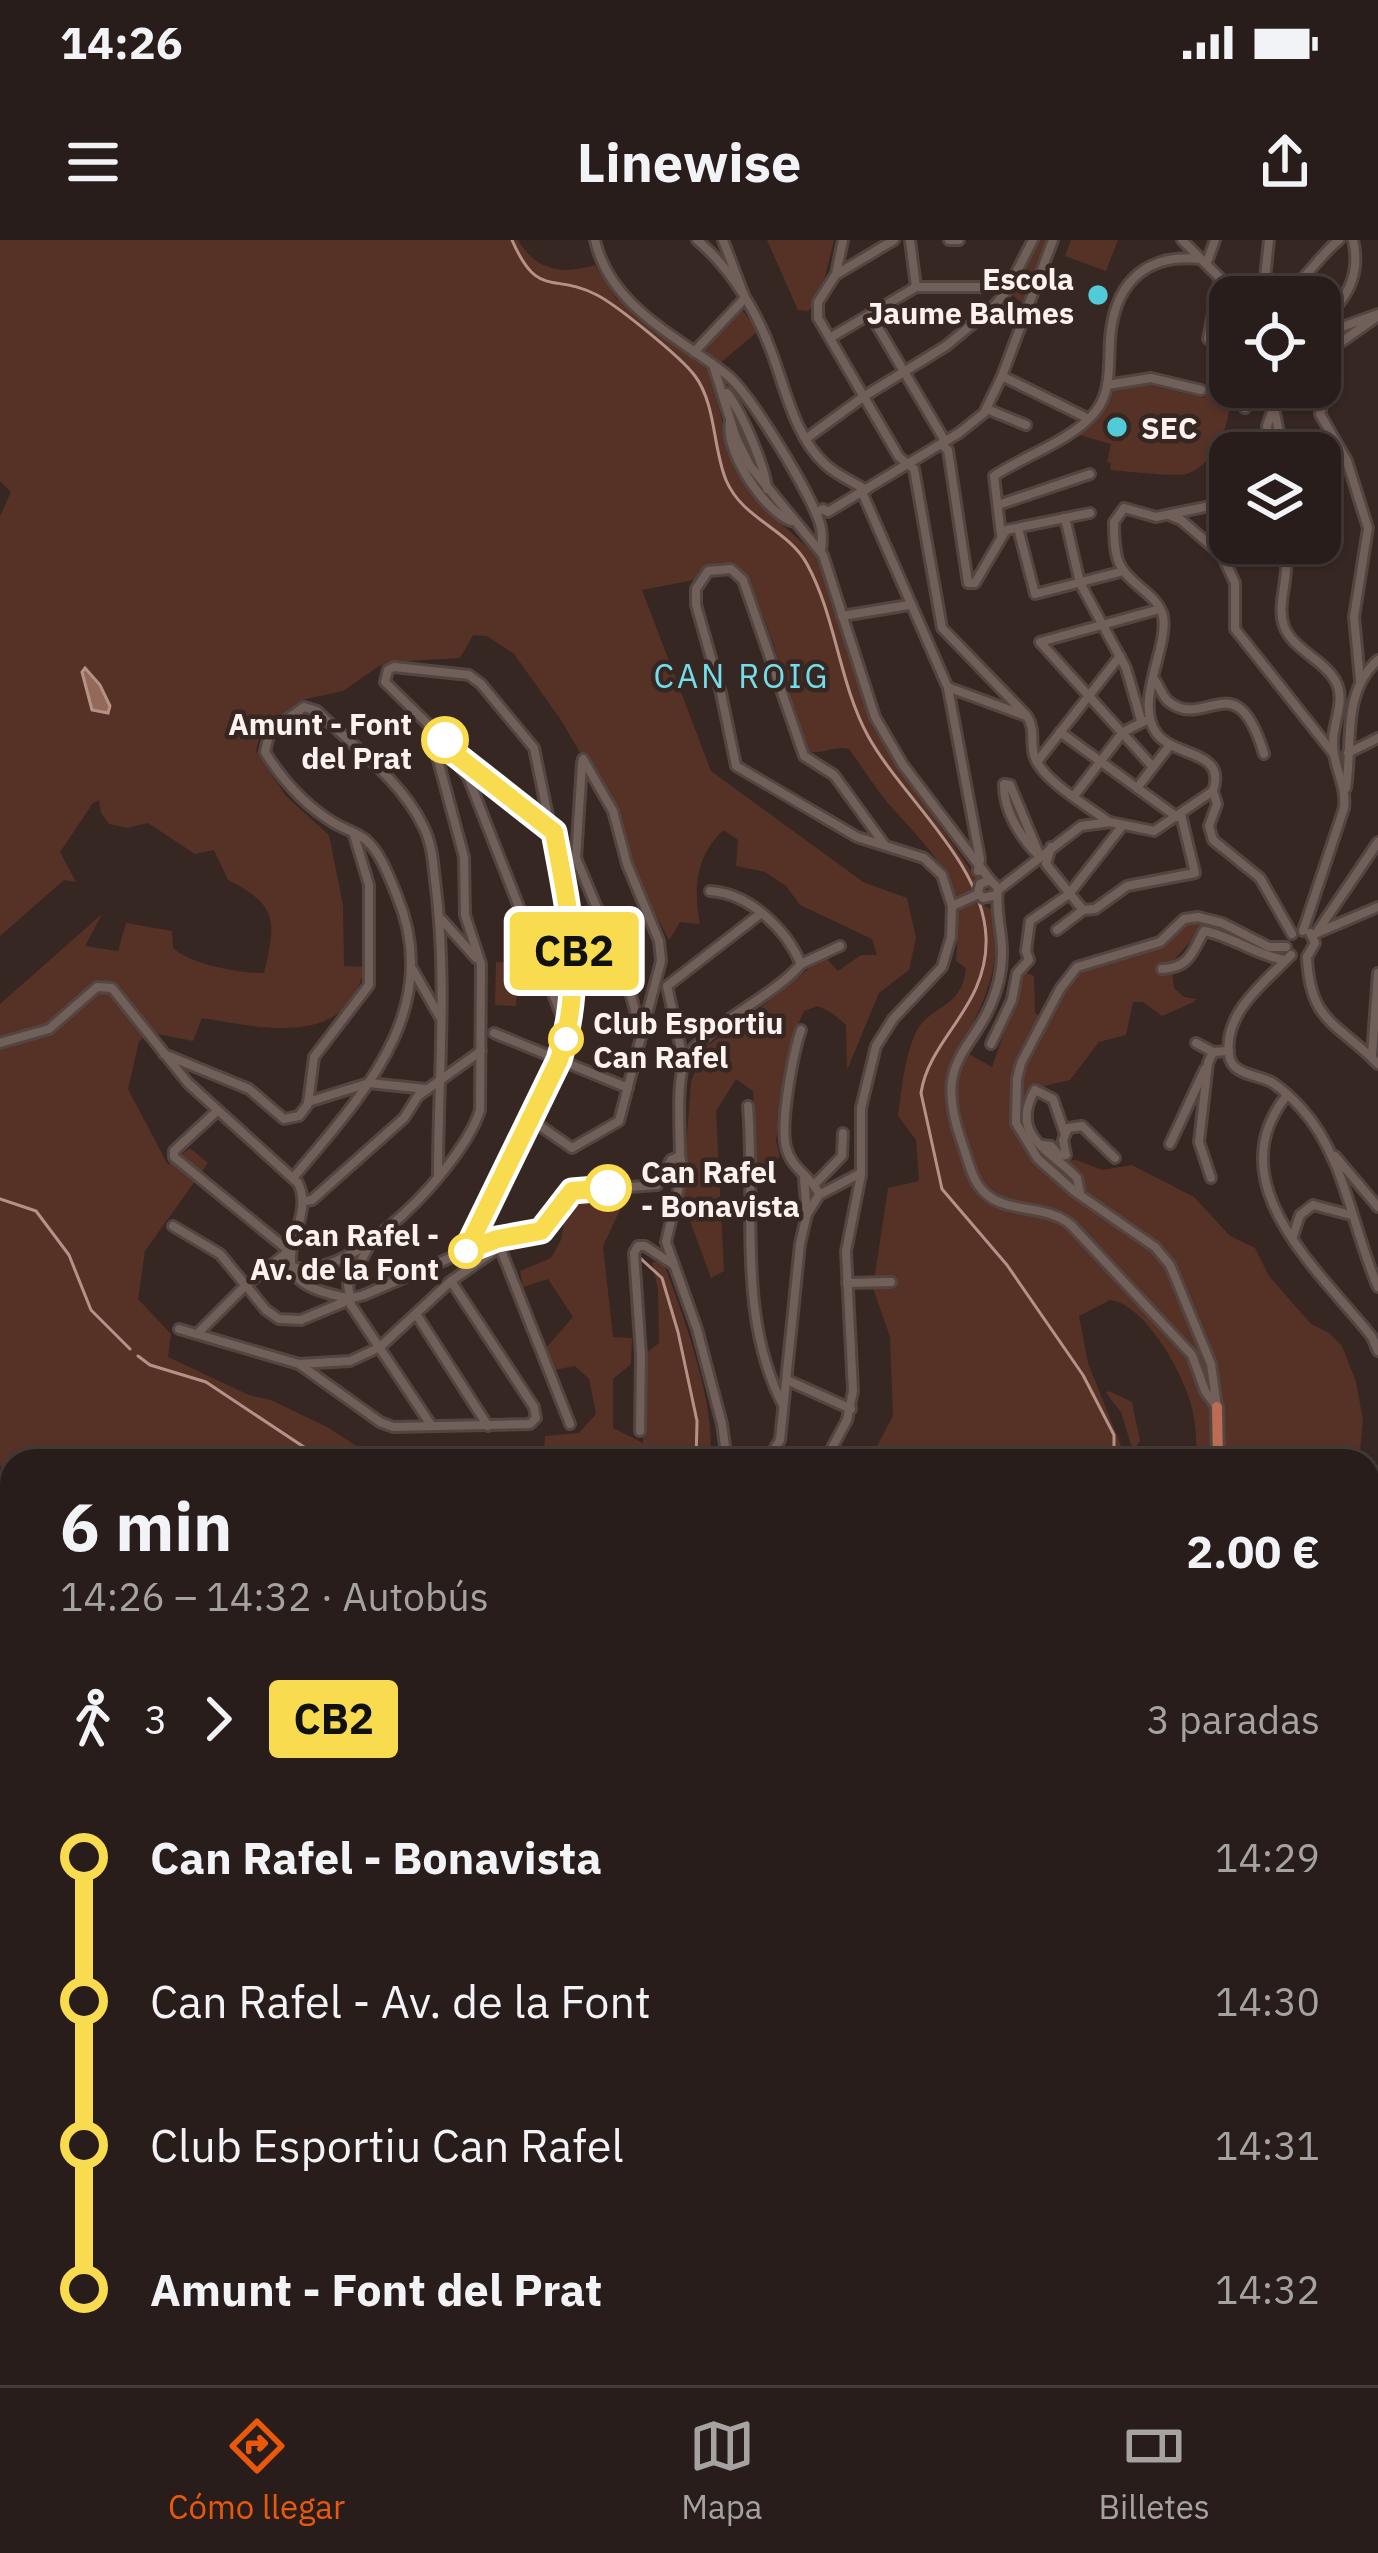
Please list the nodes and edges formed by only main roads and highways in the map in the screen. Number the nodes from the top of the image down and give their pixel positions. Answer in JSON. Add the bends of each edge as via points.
{"nodes":[{"id":1,"x":1217,"y":1407,"type":"road end"},
{"id":2,"x":1218,"y":1449,"type":"edge"}],
"edges":[{"from":1,"to":2,"type":"main road"}]}
